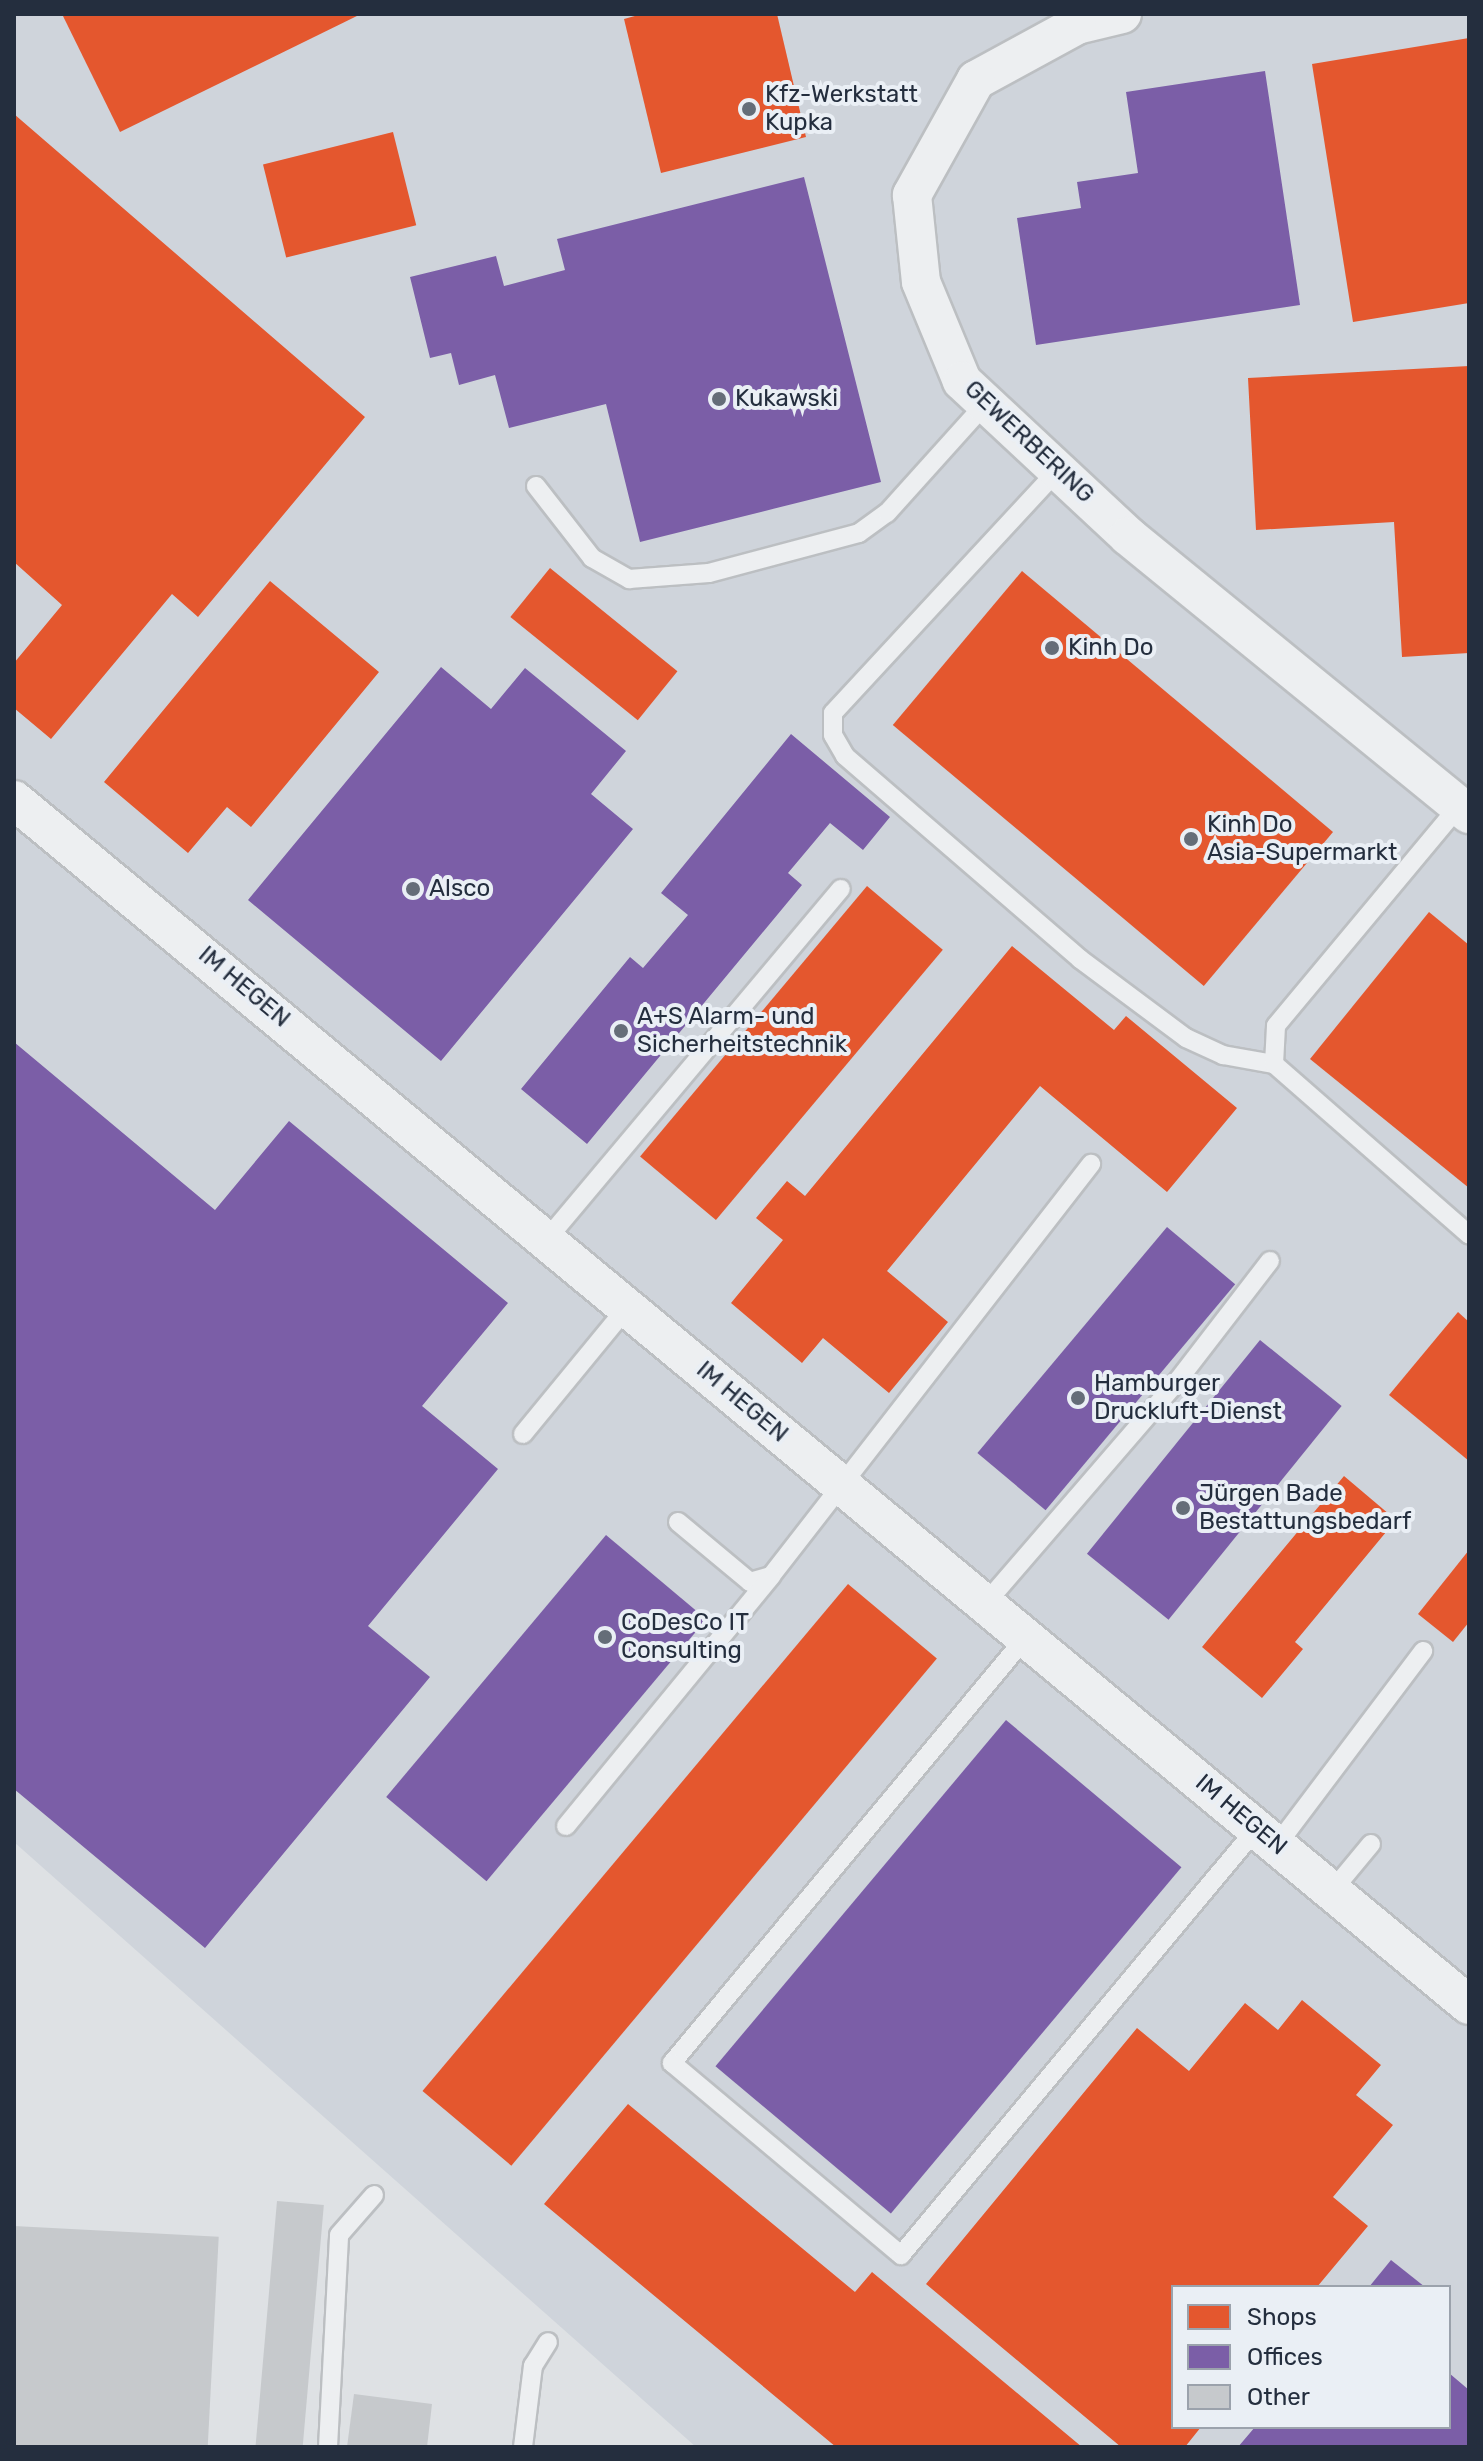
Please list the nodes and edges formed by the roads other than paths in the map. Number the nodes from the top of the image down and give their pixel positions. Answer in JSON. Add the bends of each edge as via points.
{"nodes":[{"id":1,"x":1122,"y":14,"type":"edge"},
{"id":2,"x":985,"y":404,"type":"junction"},
{"id":3,"x":1058,"y":470,"type":"junction"},
{"id":4,"x":536,"y":486,"type":"dead end"},
{"id":5,"x":14,"y":800,"type":"edge"},
{"id":6,"x":1464,"y":810,"type":"edge"},
{"id":7,"x":841,"y":889,"type":"dead end"},
{"id":8,"x":1274,"y":1064,"type":"junction"},
{"id":9,"x":1091,"y":1164,"type":"dead end"},
{"id":10,"x":1469,"y":1235,"type":"edge"},
{"id":11,"x":547,"y":1239,"type":"junction"},
{"id":12,"x":1270,"y":1261,"type":"dead end"},
{"id":13,"x":628,"y":1306,"type":"junction"},
{"id":14,"x":523,"y":1434,"type":"dead end"},
{"id":15,"x":843,"y":1488,"type":"junction"},
{"id":16,"x":678,"y":1522,"type":"dead end"},
{"id":17,"x":771,"y":1576,"type":"junction"},
{"id":18,"x":985,"y":1604,"type":"junction"},
{"id":19,"x":1026,"y":1637,"type":"junction"},
{"id":20,"x":1423,"y":1651,"type":"dead end"},
{"id":21,"x":566,"y":1826,"type":"dead end"},
{"id":22,"x":1267,"y":1837,"type":"junction"},
{"id":23,"x":1371,"y":1844,"type":"dead end"},
{"id":24,"x":1332,"y":1891,"type":"junction"},
{"id":25,"x":1469,"y":2005,"type":"edge"},
{"id":26,"x":374,"y":2195,"type":"dead end"},
{"id":27,"x":548,"y":2342,"type":"dead end"},
{"id":28,"x":328,"y":2447,"type":"edge"},
{"id":29,"x":523,"y":2447,"type":"edge"}],
"edges":[{"from":1,"to":2,"type":"street","name":"GEWERBERING","via":[[1077,25],[976,80],[912,195],[921,282],[962,381]]},
{"from":2,"to":3,"type":"street","name":"GEWERBERING"},
{"from":2,"to":4,"type":"lane","via":[[887,513],[859,533],[709,573],[629,579],[592,558]]},
{"from":3,"to":6,"type":"street","name":"GEWERBERING","via":[[1128,536]]},
{"from":3,"to":8,"type":"lane","via":[[833,713],[833,735],[845,756],[1080,959],[1175,1029],[1223,1055]]},
{"from":5,"to":11,"type":"street","name":"IM HEGEN"},
{"from":6,"to":8,"type":"lane","via":[[1276,1026]]},
{"from":7,"to":11,"type":"lane"},
{"from":8,"to":10,"type":"lane"},
{"from":9,"to":15,"type":"lane"},
{"from":11,"to":13,"type":"street","name":"IM HEGEN"},
{"from":12,"to":18,"type":"lane","via":[[1179,1379]]},
{"from":13,"to":14,"type":"lane"},
{"from":13,"to":15,"type":"street","name":"IM HEGEN"},
{"from":15,"to":17,"type":"lane"},
{"from":15,"to":18,"type":"street","name":"IM HEGEN"},
{"from":16,"to":17,"type":"lane","via":[[750,1582]]},
{"from":17,"to":21,"type":"lane"},
{"from":18,"to":19,"type":"street","name":"IM HEGEN"},
{"from":19,"to":22,"type":"street","name":"IM HEGEN"},
{"from":19,"to":22,"type":"lane","via":[[672,2063],[901,2255]]},
{"from":20,"to":22,"type":"lane"},
{"from":22,"to":24,"type":"street","name":"IM HEGEN"},
{"from":23,"to":24,"type":"lane"},
{"from":24,"to":25,"type":"street","name":"IM HEGEN"},
{"from":26,"to":28,"type":"lane","via":[[339,2235]]},
{"from":27,"to":29,"type":"lane","via":[[533,2366]]}]}
